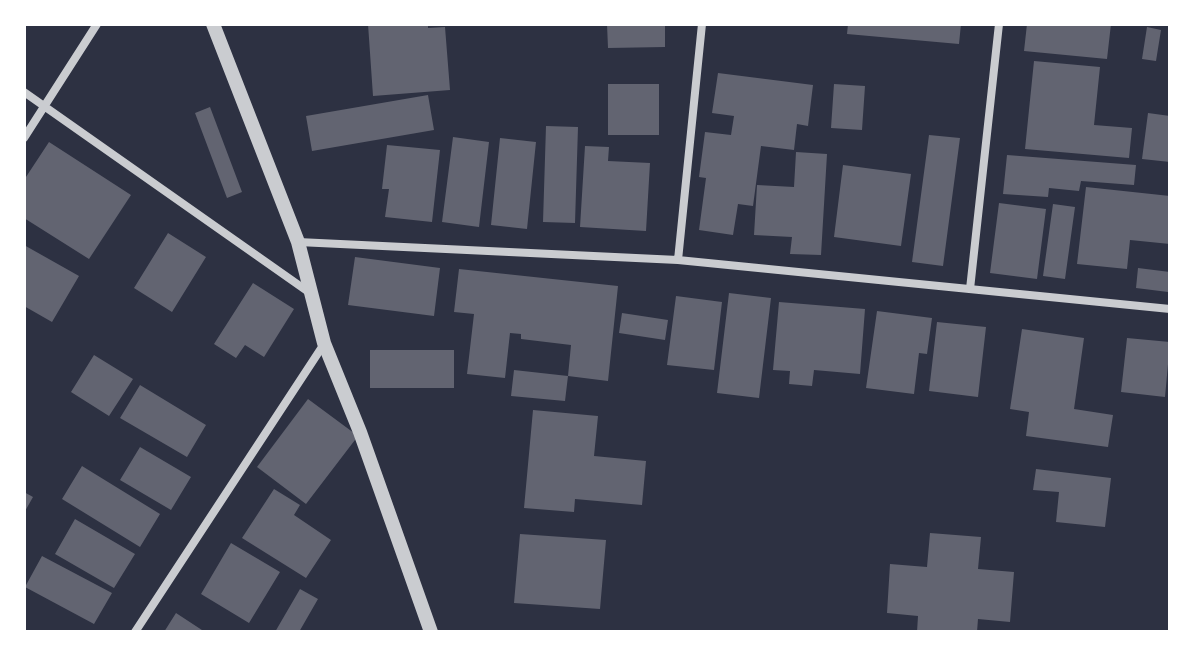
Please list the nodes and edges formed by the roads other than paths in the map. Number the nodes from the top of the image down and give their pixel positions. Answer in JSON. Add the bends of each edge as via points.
{"nodes":[{"id":1,"x":97,"y":24,"type":"edge"},
{"id":2,"x":213,"y":24,"type":"edge"},
{"id":3,"x":702,"y":24,"type":"edge"},
{"id":4,"x":999,"y":24,"type":"edge"},
{"id":5,"x":24,"y":92,"type":"edge"},
{"id":6,"x":44,"y":106,"type":"junction"},
{"id":7,"x":24,"y":138,"type":"edge"},
{"id":8,"x":298,"y":242,"type":"junction"},
{"id":9,"x":678,"y":260,"type":"junction"},
{"id":10,"x":970,"y":289,"type":"junction"},
{"id":11,"x":310,"y":293,"type":"junction"},
{"id":12,"x":1170,"y":309,"type":"edge"},
{"id":13,"x":324,"y":343,"type":"junction"},
{"id":14,"x":135,"y":632,"type":"edge"},
{"id":15,"x":431,"y":632,"type":"edge"}],
"edges":[{"from":1,"to":6,"type":"street"},
{"from":2,"to":8,"type":"street"},
{"from":3,"to":9,"type":"street"},
{"from":4,"to":10,"type":"street"},
{"from":5,"to":6,"type":"street"},
{"from":6,"to":7,"type":"street"},
{"from":6,"to":11,"type":"street"},
{"from":8,"to":9,"type":"street"},
{"from":8,"to":11,"type":"street"},
{"from":9,"to":10,"type":"street"},
{"from":10,"to":12,"type":"street"},
{"from":11,"to":13,"type":"street"},
{"from":13,"to":14,"type":"street"},
{"from":13,"to":15,"type":"street"}]}
